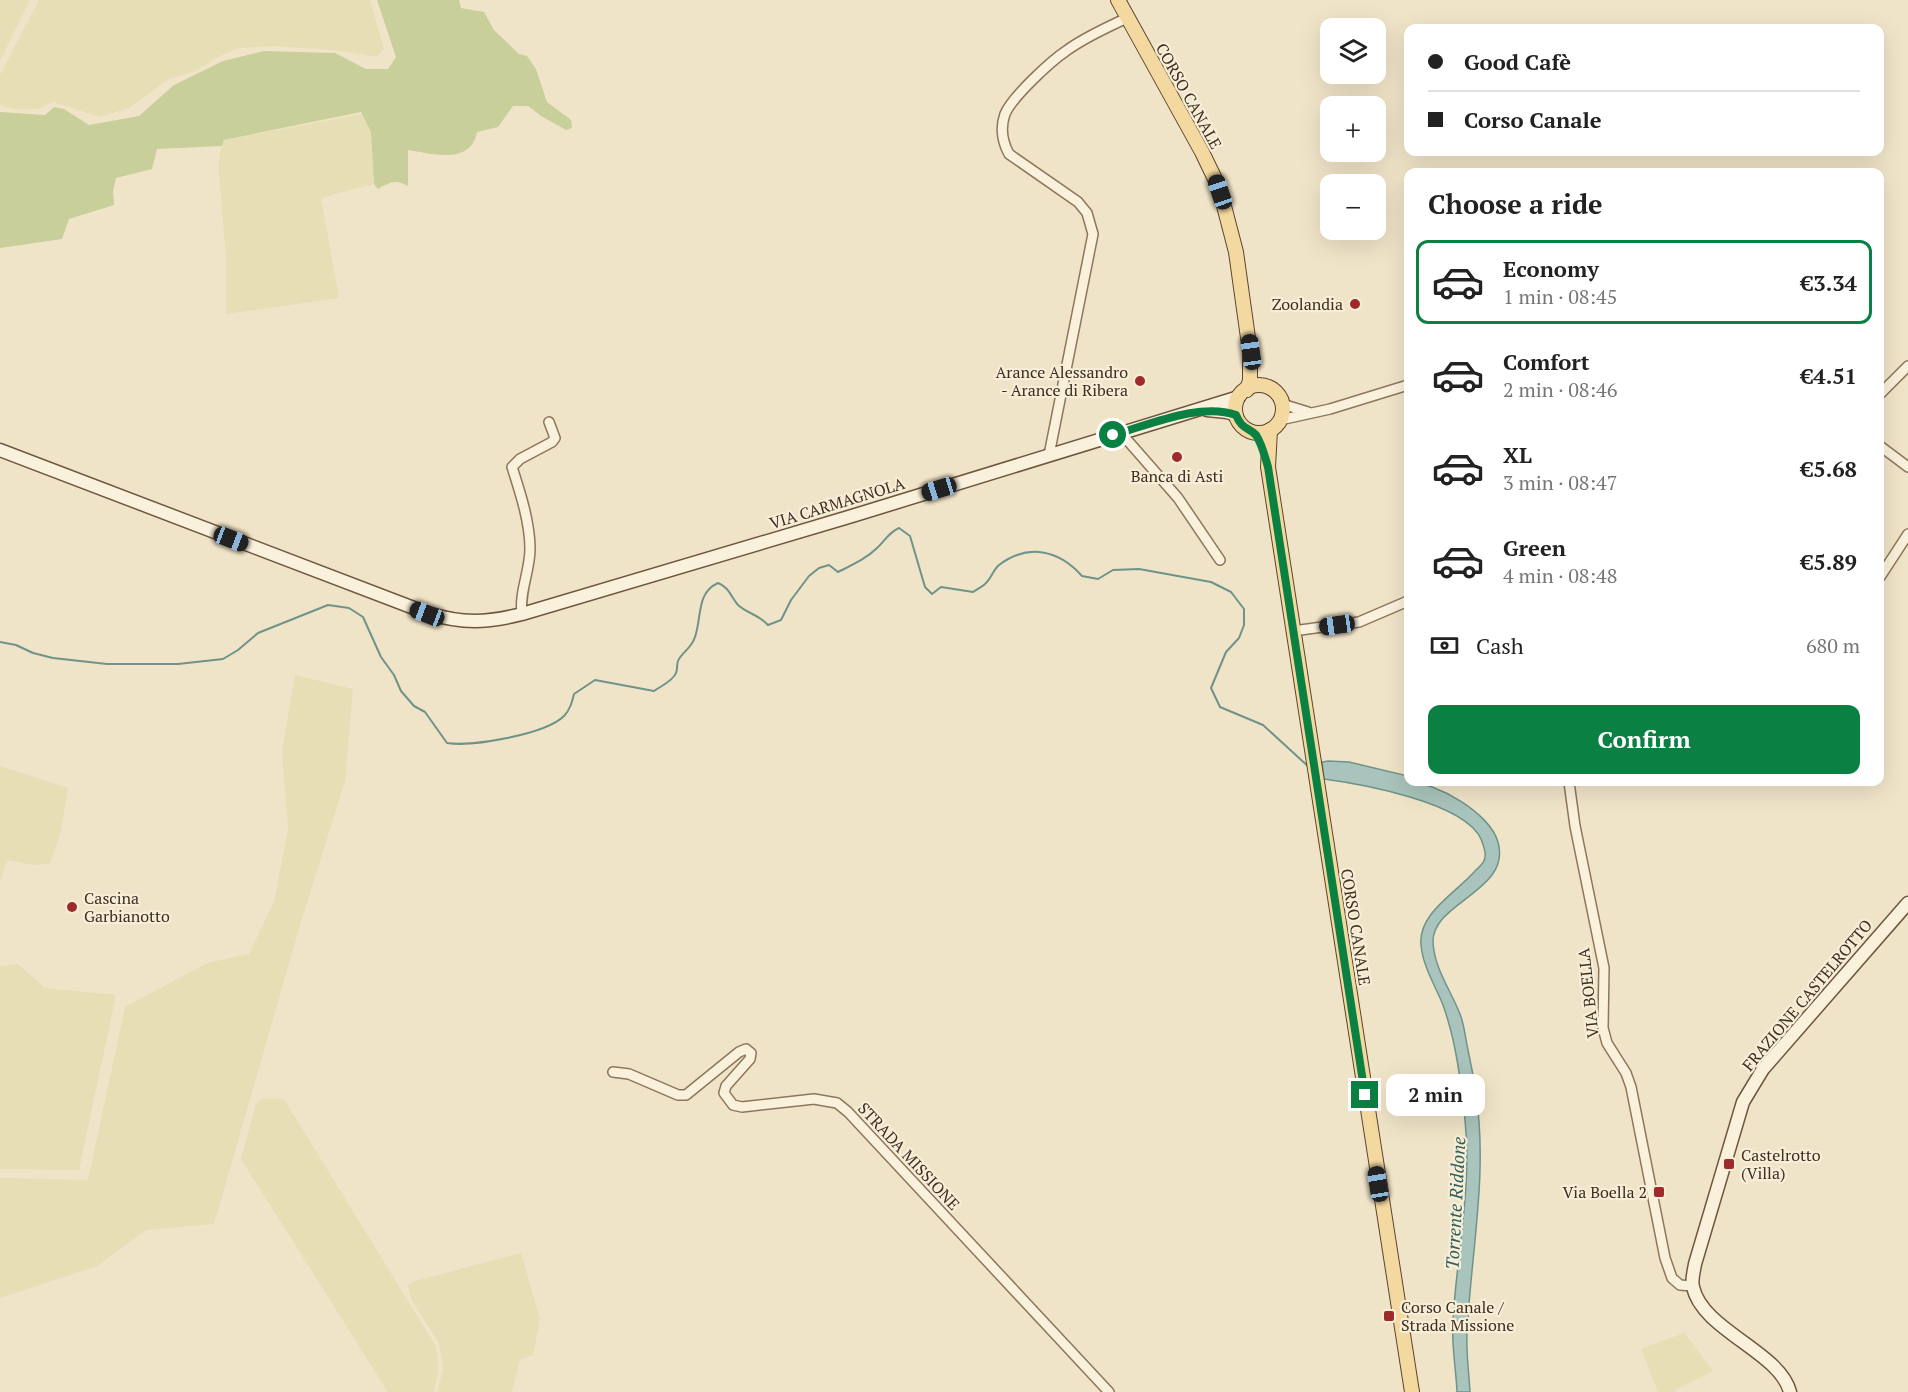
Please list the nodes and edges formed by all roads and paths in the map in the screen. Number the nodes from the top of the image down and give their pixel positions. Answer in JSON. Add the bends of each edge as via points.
{"nodes":[{"id":1,"x":1118,"y":0,"type":"edge"},
{"id":2,"x":1127,"y":18,"type":"junction"},
{"id":3,"x":1251,"y":352,"type":"junction"},
{"id":4,"x":1908,"y":366,"type":"edge"},
{"id":5,"x":1404,"y":386,"type":"edge"},
{"id":6,"x":1267,"y":387,"type":"junction"},
{"id":7,"x":1884,"y":390,"type":"edge"},
{"id":8,"x":1243,"y":393,"type":"junction"},
{"id":9,"x":1282,"y":404,"type":"junction"},
{"id":10,"x":1200,"y":410,"type":"junction"},
{"id":11,"x":1313,"y":413,"type":"junction"},
{"id":12,"x":1236,"y":415,"type":"junction"},
{"id":13,"x":1280,"y":420,"type":"junction"},
{"id":14,"x":549,"y":422,"type":"dead end"},
{"id":15,"x":1270,"y":430,"type":"junction"},
{"id":16,"x":1121,"y":433,"type":"junction"},
{"id":17,"x":1254,"y":433,"type":"junction"},
{"id":18,"x":1884,"y":449,"type":"edge"},
{"id":19,"x":0,"y":450,"type":"edge"},
{"id":20,"x":1049,"y":455,"type":"junction"},
{"id":21,"x":1268,"y":467,"type":"junction"},
{"id":22,"x":1908,"y":467,"type":"edge"},
{"id":23,"x":1908,"y":534,"type":"edge"},
{"id":24,"x":1220,"y":560,"type":"dead end"},
{"id":25,"x":1884,"y":571,"type":"edge"},
{"id":26,"x":1404,"y":603,"type":"edge"},
{"id":27,"x":522,"y":614,"type":"junction"},
{"id":28,"x":1293,"y":631,"type":"junction"},
{"id":29,"x":1570,"y":786,"type":"edge"},
{"id":30,"x":1908,"y":903,"type":"edge"},
{"id":31,"x":613,"y":1072,"type":"dead end"},
{"id":32,"x":1692,"y":1286,"type":"junction"},
{"id":33,"x":1109,"y":1392,"type":"edge"},
{"id":34,"x":1412,"y":1392,"type":"edge"},
{"id":35,"x":1790,"y":1392,"type":"edge"}],
"edges":[{"from":1,"to":2,"type":"main road","name":"CORSO CANALE"},
{"from":2,"to":3,"type":"main road","name":"CORSO CANALE","via":[[1215,179],[1236,252]]},
{"from":2,"to":20,"type":"street","via":[[1065,51],[1012,104],[1003,121],[1003,143],[1009,154],[1078,202],[1087,213],[1094,234]]},
{"from":3,"to":6,"type":"main road","name":"CORSO CANALE"},
{"from":3,"to":8,"type":"main road","name":"CORSO CANALE","via":[[1250,380]]},
{"from":4,"to":7,"type":"street"},
{"from":5,"to":11,"type":"street"},
{"from":6,"to":8,"type":"main road","via":[[1255,386]]},
{"from":6,"to":9,"type":"main road","name":"CORSO CANALE"},
{"from":8,"to":10,"type":"main road","name":"VIA CARMAGNOLA"},
{"from":8,"to":12,"type":"main road","name":"CORSO CANALE","via":[[1236,402]]},
{"from":9,"to":11,"type":"street"},
{"from":9,"to":13,"type":"main road"},
{"from":10,"to":12,"type":"main road","name":"VIA CARMAGNOLA"},
{"from":10,"to":16,"type":"main road","name":"VIA CARMAGNOLA"},
{"from":11,"to":13,"type":"street"},
{"from":12,"to":17,"type":"main road","name":"CORSO CANALE","via":[[1243,427]]},
{"from":13,"to":15,"type":"main road"},
{"from":14,"to":27,"type":"street","via":[[555,438],[552,442],[512,467],[529,536],[529,562],[520,601]]},
{"from":15,"to":17,"type":"main road"},
{"from":15,"to":21,"type":"main road","name":"CORSO CANALE"},
{"from":16,"to":20,"type":"main road","name":"VIA CARMAGNOLA"},
{"from":16,"to":24,"type":"street","via":[[1178,498]]},
{"from":17,"to":21,"type":"main road","name":"CORSO CANALE"},
{"from":18,"to":22,"type":"street"},
{"from":19,"to":27,"type":"main road","name":"VIA CARMAGNOLA","via":[[427,614],[469,622]]},
{"from":20,"to":27,"type":"main road","name":"VIA CARMAGNOLA"},
{"from":21,"to":28,"type":"main road","name":"CORSO CANALE"},
{"from":23,"to":25,"type":"street"},
{"from":26,"to":28,"type":"street","via":[[1359,622]]},
{"from":28,"to":34,"type":"main road","name":"CORSO CANALE"},
{"from":29,"to":32,"type":"street","name":"VIA BOELLA","via":[[1604,968],[1605,1035],[1631,1088],[1665,1258],[1672,1278],[1680,1286]]},
{"from":30,"to":32,"type":"main road","name":"FRAZIONE CASTELROTTO","via":[[1753,1084],[1743,1102],[1704,1231]]},
{"from":31,"to":33,"type":"street","name":"STRADA MISSIONE","via":[[686,1095],[746,1049],[751,1053],[750,1059],[724,1092],[733,1105],[814,1100],[837,1103]]},
{"from":32,"to":35,"type":"main road","via":[[1712,1318],[1781,1374]]}]}
